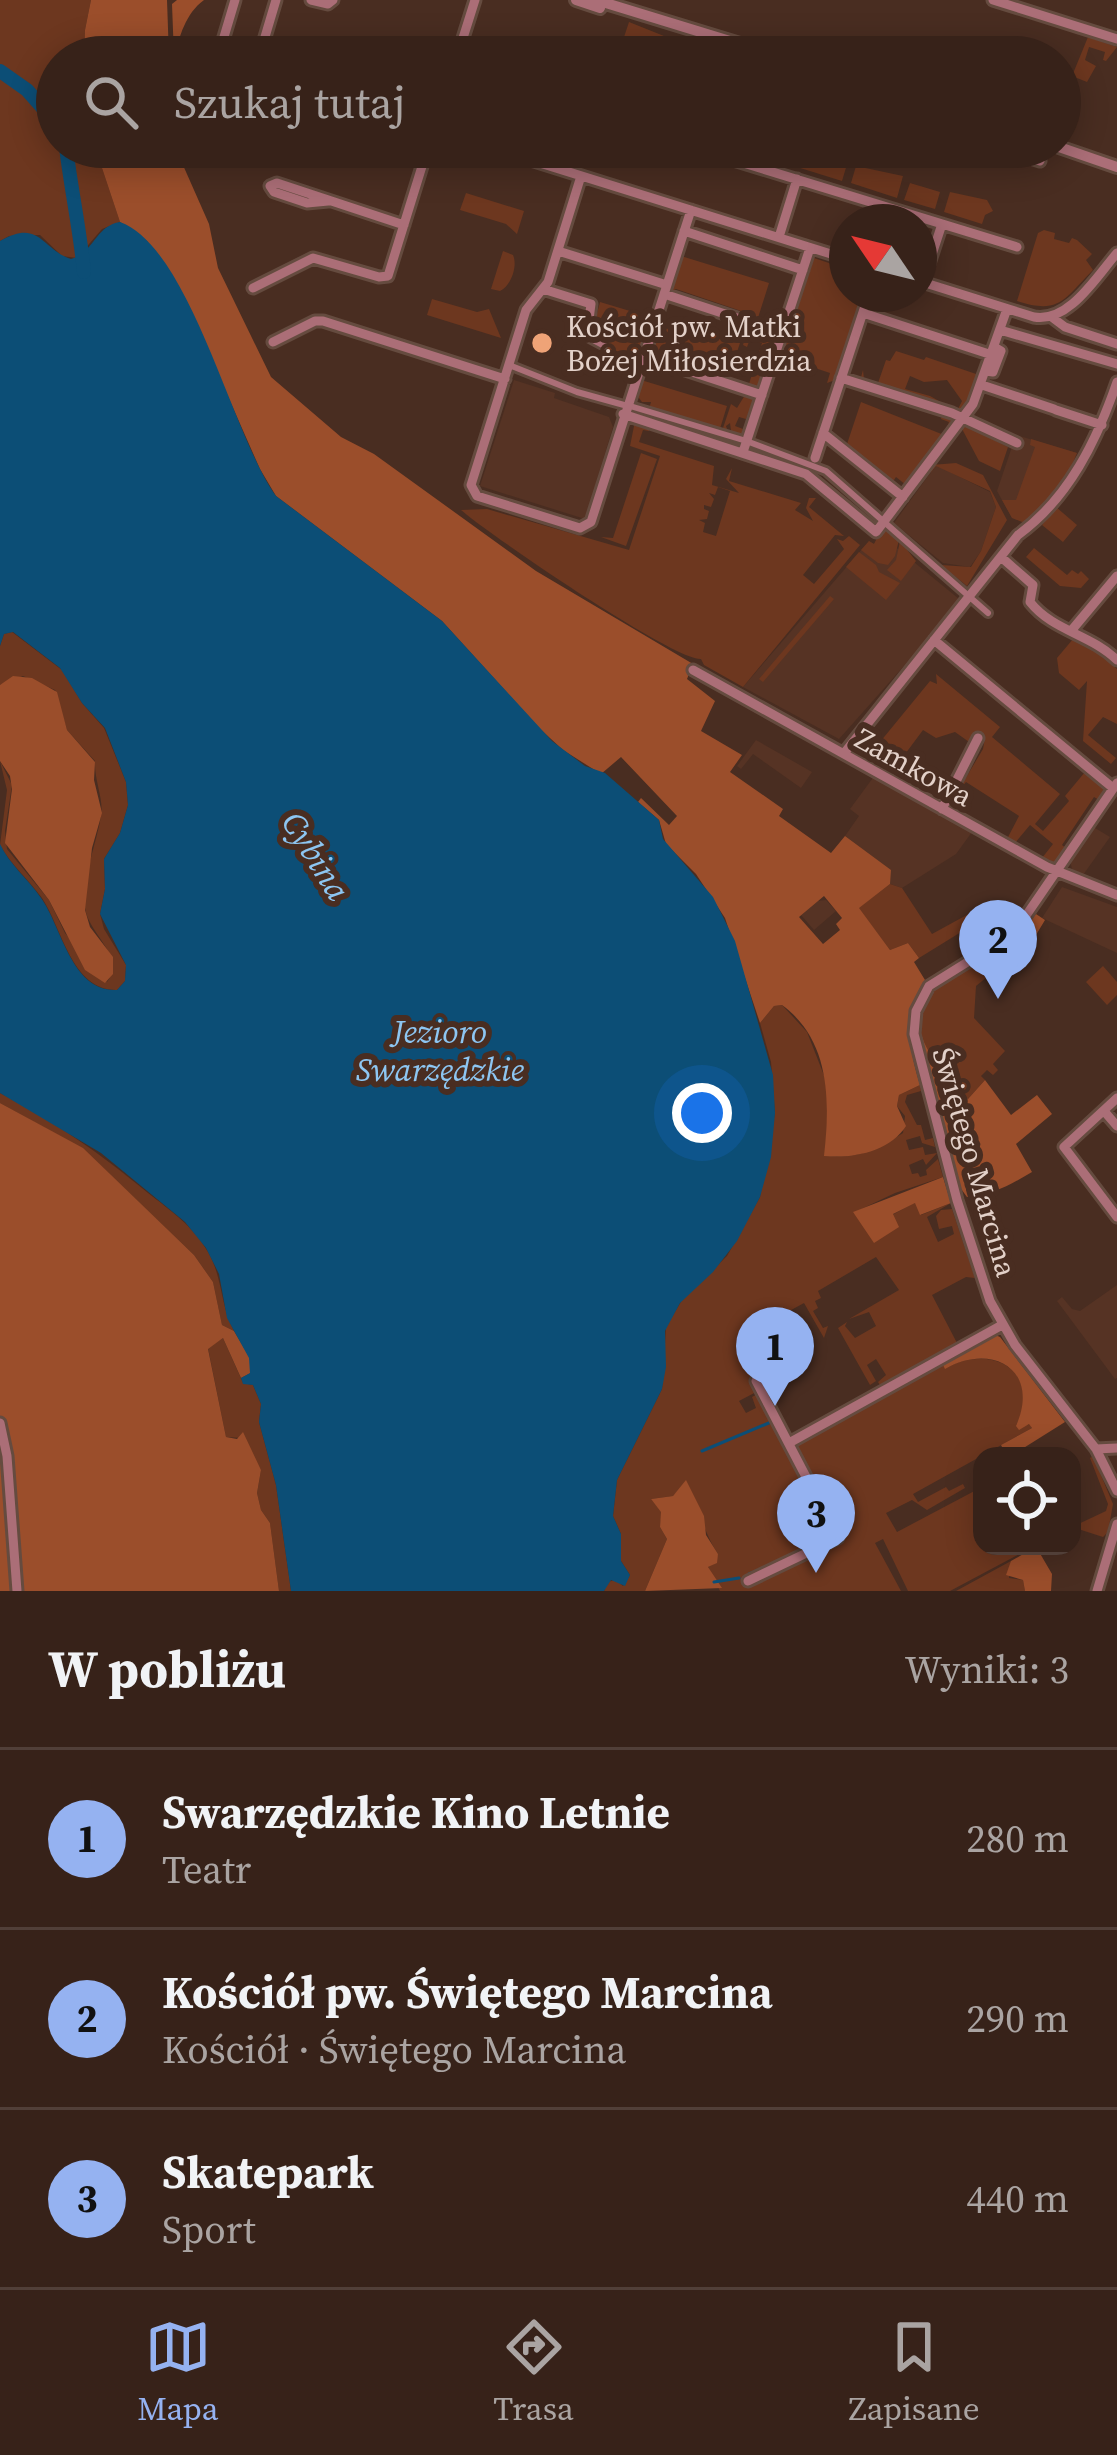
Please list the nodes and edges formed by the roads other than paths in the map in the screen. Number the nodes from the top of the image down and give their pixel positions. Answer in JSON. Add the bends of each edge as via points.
{"nodes":[{"id":1,"x":235,"y":0,"type":"edge"},
{"id":2,"x":276,"y":0,"type":"edge"},
{"id":3,"x":311,"y":0,"type":"edge"},
{"id":4,"x":333,"y":0,"type":"edge"},
{"id":5,"x":576,"y":0,"type":"edge"},
{"id":6,"x":596,"y":0,"type":"edge"},
{"id":7,"x":993,"y":0,"type":"edge"},
{"id":8,"x":475,"y":1,"type":"edge"},
{"id":9,"x":226,"y":36,"type":"edge"},
{"id":10,"x":265,"y":36,"type":"edge"},
{"id":11,"x":466,"y":36,"type":"edge"},
{"id":12,"x":691,"y":36,"type":"edge"},
{"id":13,"x":713,"y":36,"type":"edge"},
{"id":14,"x":1117,"y":39,"type":"edge"},
{"id":15,"x":1081,"y":155,"type":"edge"},
{"id":16,"x":1117,"y":167,"type":"edge"},
{"id":17,"x":422,"y":168,"type":"edge"},
{"id":18,"x":556,"y":168,"type":"edge"},
{"id":19,"x":760,"y":168,"type":"edge"},
{"id":20,"x":581,"y":176,"type":"junction"},
{"id":21,"x":797,"y":179,"type":"junction"},
{"id":22,"x":328,"y":201,"type":"junction"},
{"id":23,"x":691,"y":210,"type":"junction"},
{"id":24,"x":941,"y":224,"type":"junction"},
{"id":25,"x":404,"y":225,"type":"junction"},
{"id":26,"x":684,"y":231,"type":"junction"},
{"id":27,"x":937,"y":236,"type":"edge"},
{"id":28,"x":778,"y":238,"type":"junction"},
{"id":29,"x":1016,"y":247,"type":"dead end"},
{"id":30,"x":810,"y":248,"type":"junction"},
{"id":31,"x":558,"y":250,"type":"junction"},
{"id":32,"x":829,"y":254,"type":"edge"},
{"id":33,"x":1117,"y":254,"type":"edge"},
{"id":34,"x":803,"y":270,"type":"junction"},
{"id":35,"x":937,"y":287,"type":"edge"},
{"id":36,"x":253,"y":288,"type":"dead end"},
{"id":37,"x":543,"y":289,"type":"junction"},
{"id":38,"x":665,"y":289,"type":"junction"},
{"id":39,"x":1007,"y":309,"type":"junction"},
{"id":40,"x":862,"y":313,"type":"joint"},
{"id":41,"x":1053,"y":318,"type":"junction"},
{"id":42,"x":1000,"y":330,"type":"junction"},
{"id":43,"x":783,"y":333,"type":"junction"},
{"id":44,"x":273,"y":342,"type":"dead end"},
{"id":45,"x":602,"y":343,"type":"dead end"},
{"id":46,"x":1117,"y":344,"type":"edge"},
{"id":47,"x":993,"y":351,"type":"junction"},
{"id":48,"x":644,"y":356,"type":"junction"},
{"id":49,"x":1117,"y":364,"type":"edge"},
{"id":50,"x":509,"y":365,"type":"junction"},
{"id":51,"x":841,"y":378,"type":"junction"},
{"id":52,"x":505,"y":379,"type":"junction"},
{"id":53,"x":1117,"y":382,"type":"edge"},
{"id":54,"x":982,"y":386,"type":"junction"},
{"id":55,"x":762,"y":395,"type":"junction"},
{"id":56,"x":626,"y":408,"type":"junction"},
{"id":57,"x":963,"y":419,"type":"junction"},
{"id":58,"x":1102,"y":425,"type":"junction"},
{"id":59,"x":823,"y":433,"type":"junction"},
{"id":60,"x":1017,"y":443,"type":"dead end"},
{"id":61,"x":745,"y":445,"type":"junction"},
{"id":62,"x":815,"y":458,"type":"dead end"},
{"id":63,"x":903,"y":497,"type":"junction"},
{"id":64,"x":880,"y":528,"type":"junction"},
{"id":65,"x":1000,"y":557,"type":"junction"},
{"id":66,"x":1117,"y":576,"type":"edge"},
{"id":67,"x":968,"y":597,"type":"junction"},
{"id":68,"x":988,"y":613,"type":"dead end"},
{"id":69,"x":1071,"y":631,"type":"junction"},
{"id":70,"x":934,"y":640,"type":"junction"},
{"id":71,"x":1117,"y":660,"type":"edge"},
{"id":72,"x":693,"y":670,"type":"dead end"},
{"id":73,"x":978,"y":738,"type":"dead end"},
{"id":74,"x":841,"y":752,"type":"junction"},
{"id":75,"x":1115,"y":785,"type":"edge"},
{"id":76,"x":942,"y":809,"type":"junction"},
{"id":77,"x":1055,"y":872,"type":"junction"},
{"id":78,"x":1117,"y":895,"type":"edge"},
{"id":79,"x":1117,"y":1098,"type":"edge"},
{"id":80,"x":1104,"y":1111,"type":"junction"},
{"id":81,"x":1117,"y":1126,"type":"edge"},
{"id":82,"x":1115,"y":1209,"type":"edge"},
{"id":83,"x":1002,"y":1324,"type":"junction"},
{"id":84,"x":756,"y":1381,"type":"dead end"},
{"id":85,"x":0,"y":1423,"type":"edge"},
{"id":86,"x":789,"y":1443,"type":"junction"},
{"id":87,"x":1117,"y":1448,"type":"edge"},
{"id":88,"x":1096,"y":1449,"type":"junction"},
{"id":89,"x":1117,"y":1491,"type":"edge"},
{"id":90,"x":1116,"y":1535,"type":"edge"},
{"id":91,"x":748,"y":1581,"type":"dead end"},
{"id":92,"x":17,"y":1591,"type":"edge"},
{"id":93,"x":1097,"y":1591,"type":"edge"}],
"edges":[{"from":1,"to":9,"type":"street"},
{"from":2,"to":10,"type":"street"},
{"from":3,"to":4,"type":"street"},
{"from":5,"to":12,"type":"street"},
{"from":6,"to":13,"type":"street"},
{"from":7,"to":14,"type":"street"},
{"from":8,"to":11,"type":"street"},
{"from":15,"to":16,"type":"street"},
{"from":17,"to":25,"type":"street"},
{"from":18,"to":20,"type":"street"},
{"from":19,"to":21,"type":"street"},
{"from":20,"to":23,"type":"street"},
{"from":20,"to":31,"type":"street"},
{"from":21,"to":24,"type":"street"},
{"from":21,"to":28,"type":"street"},
{"from":22,"to":22,"type":"street","via":[[277,183],[270,186],[307,203]]},
{"from":22,"to":25,"type":"street"},
{"from":23,"to":26,"type":"street"},
{"from":23,"to":28,"type":"street"},
{"from":24,"to":27,"type":"street"},
{"from":24,"to":29,"type":"street"},
{"from":25,"to":36,"type":"street","via":[[386,277],[313,258]]},
{"from":26,"to":34,"type":"street"},
{"from":26,"to":38,"type":"street"},
{"from":28,"to":30,"type":"street"},
{"from":30,"to":32,"type":"street"},
{"from":30,"to":34,"type":"street"},
{"from":31,"to":37,"type":"street"},
{"from":31,"to":38,"type":"street"},
{"from":33,"to":41,"type":"street"},
{"from":34,"to":43,"type":"street"},
{"from":35,"to":39,"type":"street"},
{"from":37,"to":45,"type":"street","via":[[591,304],[587,335]]},
{"from":37,"to":50,"type":"street","via":[[526,310]]},
{"from":38,"to":43,"type":"street"},
{"from":38,"to":48,"type":"street"},
{"from":39,"to":41,"type":"street"},
{"from":39,"to":42,"type":"street"},
{"from":40,"to":47,"type":"street"},
{"from":40,"to":51,"type":"street"},
{"from":41,"to":46,"type":"street"},
{"from":42,"to":47,"type":"street"},
{"from":42,"to":49,"type":"street"},
{"from":43,"to":55,"type":"street"},
{"from":44,"to":52,"type":"street","via":[[322,321]]},
{"from":47,"to":54,"type":"street","via":[[1000,351]]},
{"from":48,"to":55,"type":"street"},
{"from":48,"to":56,"type":"street"},
{"from":50,"to":52,"type":"street"},
{"from":50,"to":56,"type":"street"},
{"from":51,"to":57,"type":"street"},
{"from":51,"to":59,"type":"street"},
{"from":52,"to":56,"type":"street","via":[[472,492],[580,528],[591,522]]},
{"from":53,"to":58,"type":"street"},
{"from":54,"to":57,"type":"street"},
{"from":54,"to":58,"type":"street"},
{"from":55,"to":61,"type":"street"},
{"from":56,"to":61,"type":"street"},
{"from":57,"to":60,"type":"street"},
{"from":57,"to":63,"type":"street"},
{"from":58,"to":65,"type":"street","via":[[1071,479]]},
{"from":59,"to":62,"type":"street"},
{"from":59,"to":63,"type":"street"},
{"from":61,"to":64,"type":"street","via":[[808,476]]},
{"from":63,"to":64,"type":"street"},
{"from":64,"to":67,"type":"street"},
{"from":65,"to":67,"type":"street"},
{"from":65,"to":69,"type":"street","via":[[1033,585],[1032,606]]},
{"from":66,"to":69,"type":"street"},
{"from":67,"to":68,"type":"street"},
{"from":67,"to":70,"type":"street"},
{"from":69,"to":71,"type":"street"},
{"from":70,"to":74,"type":"street"},
{"from":70,"to":75,"type":"street"},
{"from":72,"to":74,"type":"street","name":"Zamkowa"},
{"from":73,"to":76,"type":"street"},
{"from":74,"to":76,"type":"street","name":"Zamkowa"},
{"from":75,"to":77,"type":"street","name":"Świętego Marcina"},
{"from":76,"to":77,"type":"street","name":"Zamkowa"},
{"from":77,"to":78,"type":"street","name":"Zamkowa"},
{"from":77,"to":83,"type":"street","name":"Świętego Marcina","via":[[1014,933],[934,980],[915,1018],[957,1200]]},
{"from":79,"to":80,"type":"street"},
{"from":80,"to":81,"type":"street"},
{"from":80,"to":82,"type":"street","via":[[1064,1147]]},
{"from":83,"to":86,"type":"street"},
{"from":83,"to":88,"type":"street","name":"Świętego Marcina"},
{"from":84,"to":86,"type":"street"},
{"from":85,"to":92,"type":"street"},
{"from":86,"to":91,"type":"street","via":[[838,1538]]},
{"from":87,"to":88,"type":"street"},
{"from":88,"to":89,"type":"street","name":"Świętego Marcina"},
{"from":90,"to":93,"type":"street"}]}
